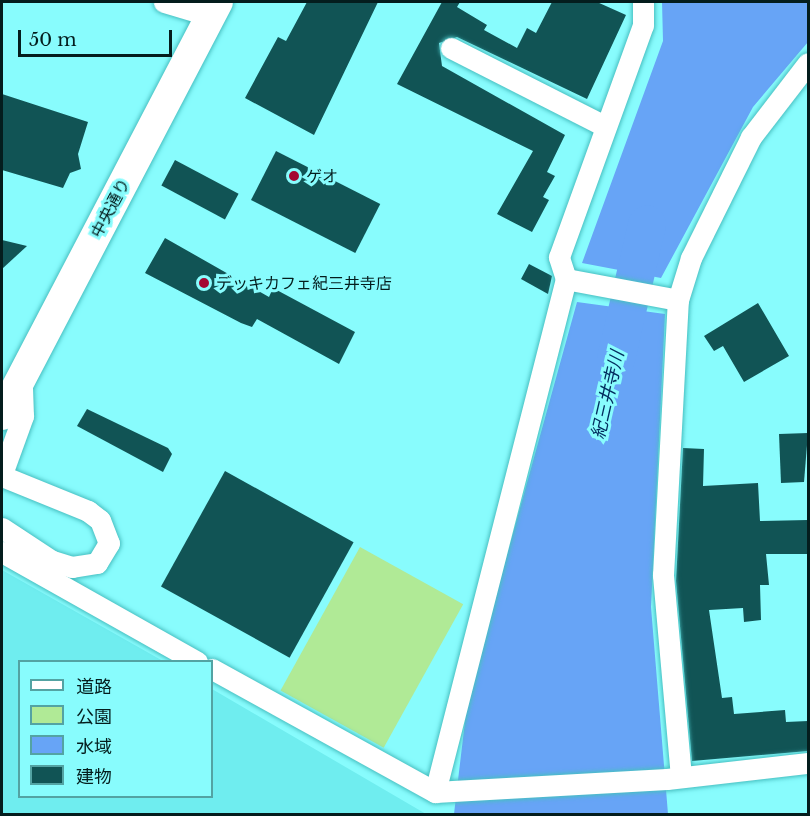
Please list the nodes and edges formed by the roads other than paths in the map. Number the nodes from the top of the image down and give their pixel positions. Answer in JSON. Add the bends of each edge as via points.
{"nodes":[{"id":1,"x":164,"y":2,"type":"edge"},
{"id":2,"x":643,"y":2,"type":"edge"},
{"id":3,"x":215,"y":9,"type":"edge"},
{"id":4,"x":451,"y":48,"type":"dead end"},
{"id":5,"x":808,"y":63,"type":"edge"},
{"id":6,"x":605,"y":126,"type":"junction"},
{"id":7,"x":572,"y":280,"type":"junction"},
{"id":8,"x":671,"y":298,"type":"junction"},
{"id":9,"x":22,"y":375,"type":"junction"},
{"id":10,"x":2,"y":415,"type":"edge"},
{"id":11,"x":2,"y":475,"type":"edge"},
{"id":12,"x":2,"y":528,"type":"edge"},
{"id":13,"x":2,"y":552,"type":"edge"},
{"id":14,"x":193,"y":660,"type":"edge"},
{"id":15,"x":213,"y":670,"type":"edge"},
{"id":16,"x":808,"y":763,"type":"edge"},
{"id":17,"x":674,"y":778,"type":"junction"},
{"id":18,"x":442,"y":791,"type":"junction"}],
"edges":[{"from":1,"to":3,"type":"street"},
{"from":2,"to":6,"type":"street","via":[[643,26]]},
{"from":3,"to":9,"type":"highway","name":"中央通り"},
{"from":4,"to":6,"type":"street"},
{"from":5,"to":8,"type":"street","via":[[751,137]]},
{"from":6,"to":7,"type":"street","via":[[559,257]]},
{"from":7,"to":8,"type":"street"},
{"from":7,"to":18,"type":"street"},
{"from":8,"to":17,"type":"street","via":[[663,575]]},
{"from":9,"to":10,"type":"highway","name":"中央通り"},
{"from":9,"to":11,"type":"street","via":[[23,416]]},
{"from":11,"to":12,"type":"street","via":[[88,511],[108,533],[97,563],[72,567],[52,561]]},
{"from":13,"to":14,"type":"street"},
{"from":15,"to":18,"type":"street"},
{"from":16,"to":17,"type":"street"},
{"from":17,"to":18,"type":"street"}]}
